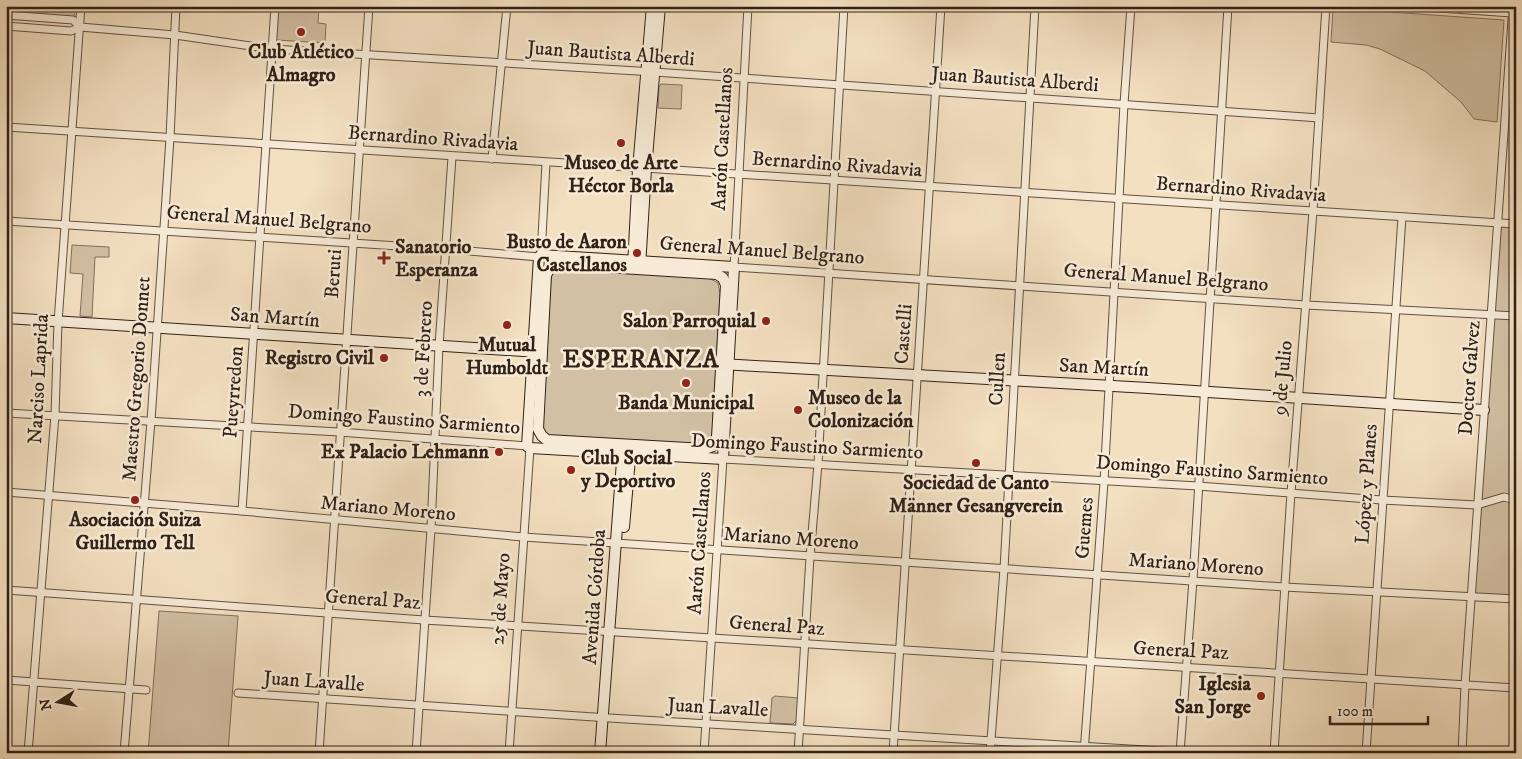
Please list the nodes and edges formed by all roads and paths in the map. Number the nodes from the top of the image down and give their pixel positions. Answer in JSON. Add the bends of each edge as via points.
{"nodes":[{"id":1,"x":81,"y":6,"type":"edge"},
{"id":2,"x":176,"y":6,"type":"edge"},
{"id":3,"x":275,"y":6,"type":"edge"},
{"id":4,"x":369,"y":6,"type":"edge"},
{"id":5,"x":507,"y":6,"type":"edge"},
{"id":6,"x":652,"y":6,"type":"edge"},
{"id":7,"x":660,"y":6,"type":"edge"},
{"id":8,"x":748,"y":6,"type":"edge"},
{"id":9,"x":844,"y":6,"type":"edge"},
{"id":10,"x":941,"y":6,"type":"edge"},
{"id":11,"x":1035,"y":6,"type":"edge"},
{"id":12,"x":1131,"y":6,"type":"edge"},
{"id":13,"x":1228,"y":6,"type":"edge"},
{"id":14,"x":1326,"y":6,"type":"edge"},
{"id":15,"x":1410,"y":6,"type":"edge"},
{"id":16,"x":1420,"y":7,"type":"edge"},
{"id":17,"x":1512,"y":10,"type":"edge"},
{"id":18,"x":6,"y":15,"type":"edge"},
{"id":19,"x":6,"y":26,"type":"edge"},
{"id":20,"x":80,"y":27,"type":"junction"},
{"id":21,"x":175,"y":34,"type":"junction"},
{"id":22,"x":272,"y":50,"type":"junction"},
{"id":23,"x":366,"y":55,"type":"junction"},
{"id":24,"x":502,"y":64,"type":"junction"},
{"id":25,"x":651,"y":72,"type":"junction"},
{"id":26,"x":744,"y":79,"type":"junction"},
{"id":27,"x":839,"y":85,"type":"junction"},
{"id":28,"x":936,"y":91,"type":"junction"},
{"id":29,"x":1030,"y":98,"type":"junction"},
{"id":30,"x":1124,"y":104,"type":"junction"},
{"id":31,"x":1222,"y":111,"type":"junction"},
{"id":32,"x":1319,"y":118,"type":"junction"},
{"id":33,"x":6,"y":128,"type":"edge"},
{"id":34,"x":71,"y":132,"type":"junction"},
{"id":35,"x":170,"y":138,"type":"junction"},
{"id":36,"x":266,"y":145,"type":"junction"},
{"id":37,"x":359,"y":151,"type":"junction"},
{"id":38,"x":452,"y":157,"type":"junction"},
{"id":39,"x":492,"y":159,"type":"junction"},
{"id":40,"x":546,"y":163,"type":"junction"},
{"id":41,"x":642,"y":169,"type":"junction"},
{"id":42,"x":739,"y":175,"type":"junction"},
{"id":43,"x":833,"y":181,"type":"junction"},
{"id":44,"x":930,"y":187,"type":"junction"},
{"id":45,"x":1025,"y":193,"type":"junction"},
{"id":46,"x":1120,"y":199,"type":"junction"},
{"id":47,"x":1216,"y":204,"type":"junction"},
{"id":48,"x":1313,"y":211,"type":"junction"},
{"id":49,"x":1402,"y":217,"type":"junction"},
{"id":50,"x":6,"y":221,"type":"edge"},
{"id":51,"x":1497,"y":223,"type":"junction"},
{"id":52,"x":1516,"y":224,"type":"edge"},
{"id":53,"x":65,"y":225,"type":"junction"},
{"id":54,"x":163,"y":231,"type":"junction"},
{"id":55,"x":260,"y":237,"type":"junction"},
{"id":56,"x":352,"y":243,"type":"junction"},
{"id":57,"x":446,"y":249,"type":"junction"},
{"id":58,"x":540,"y":256,"type":"junction"},
{"id":59,"x":637,"y":264,"type":"junction"},
{"id":60,"x":553,"y":265,"type":"joint"},
{"id":61,"x":734,"y":267,"type":"junction"},
{"id":62,"x":828,"y":273,"type":"junction"},
{"id":63,"x":924,"y":279,"type":"junction"},
{"id":64,"x":726,"y":284,"type":"joint"},
{"id":65,"x":1020,"y":286,"type":"junction"},
{"id":66,"x":1114,"y":292,"type":"junction"},
{"id":67,"x":1211,"y":299,"type":"junction"},
{"id":68,"x":1306,"y":305,"type":"junction"},
{"id":69,"x":1396,"y":309,"type":"junction"},
{"id":70,"x":1491,"y":313,"type":"junction"},
{"id":71,"x":1516,"y":316,"type":"edge"},
{"id":72,"x":6,"y":318,"type":"edge"},
{"id":73,"x":58,"y":322,"type":"junction"},
{"id":74,"x":157,"y":326,"type":"junction"},
{"id":75,"x":254,"y":334,"type":"junction"},
{"id":76,"x":346,"y":340,"type":"junction"},
{"id":77,"x":440,"y":346,"type":"junction"},
{"id":78,"x":538,"y":352,"type":"junction"},
{"id":79,"x":725,"y":364,"type":"junction"},
{"id":80,"x":823,"y":369,"type":"junction"},
{"id":81,"x":918,"y":375,"type":"junction"},
{"id":82,"x":1014,"y":380,"type":"junction"},
{"id":83,"x":1110,"y":386,"type":"junction"},
{"id":84,"x":1204,"y":392,"type":"junction"},
{"id":85,"x":1298,"y":397,"type":"junction"},
{"id":86,"x":1389,"y":404,"type":"junction"},
{"id":87,"x":1484,"y":410,"type":"junction"},
{"id":88,"x":6,"y":413,"type":"edge"},
{"id":89,"x":54,"y":415,"type":"junction"},
{"id":90,"x":151,"y":421,"type":"junction"},
{"id":91,"x":248,"y":427,"type":"junction"},
{"id":92,"x":538,"y":429,"type":"joint"},
{"id":93,"x":340,"y":432,"type":"junction"},
{"id":94,"x":436,"y":439,"type":"junction"},
{"id":95,"x":529,"y":447,"type":"junction"},
{"id":96,"x":627,"y":449,"type":"junction"},
{"id":97,"x":705,"y":450,"type":"joint"},
{"id":98,"x":723,"y":459,"type":"junction"},
{"id":99,"x":818,"y":464,"type":"junction"},
{"id":100,"x":912,"y":470,"type":"junction"},
{"id":101,"x":1009,"y":476,"type":"junction"},
{"id":102,"x":1104,"y":482,"type":"junction"},
{"id":103,"x":1198,"y":486,"type":"junction"},
{"id":104,"x":6,"y":492,"type":"edge"},
{"id":105,"x":1290,"y":493,"type":"junction"},
{"id":106,"x":48,"y":496,"type":"junction"},
{"id":107,"x":1382,"y":500,"type":"junction"},
{"id":108,"x":1516,"y":500,"type":"edge"},
{"id":109,"x":145,"y":504,"type":"junction"},
{"id":110,"x":1477,"y":505,"type":"junction"},
{"id":111,"x":242,"y":512,"type":"junction"},
{"id":112,"x":335,"y":521,"type":"junction"},
{"id":113,"x":431,"y":529,"type":"junction"},
{"id":114,"x":523,"y":537,"type":"junction"},
{"id":115,"x":620,"y":544,"type":"junction"},
{"id":116,"x":718,"y":551,"type":"junction"},
{"id":117,"x":810,"y":557,"type":"junction"},
{"id":118,"x":906,"y":563,"type":"junction"},
{"id":119,"x":1004,"y":569,"type":"junction"},
{"id":120,"x":1098,"y":574,"type":"junction"},
{"id":121,"x":1193,"y":580,"type":"junction"},
{"id":122,"x":1284,"y":587,"type":"junction"},
{"id":123,"x":6,"y":590,"type":"edge"},
{"id":124,"x":41,"y":592,"type":"junction"},
{"id":125,"x":1376,"y":592,"type":"junction"},
{"id":126,"x":1471,"y":596,"type":"junction"},
{"id":127,"x":1516,"y":599,"type":"edge"},
{"id":128,"x":138,"y":600,"type":"junction"},
{"id":129,"x":329,"y":612,"type":"junction"},
{"id":130,"x":424,"y":620,"type":"junction"},
{"id":131,"x":517,"y":626,"type":"junction"},
{"id":132,"x":613,"y":631,"type":"junction"},
{"id":133,"x":712,"y":638,"type":"junction"},
{"id":134,"x":805,"y":644,"type":"junction"},
{"id":135,"x":900,"y":650,"type":"junction"},
{"id":136,"x":998,"y":656,"type":"junction"},
{"id":137,"x":1091,"y":662,"type":"junction"},
{"id":138,"x":1185,"y":668,"type":"junction"},
{"id":139,"x":1280,"y":672,"type":"junction"},
{"id":140,"x":1371,"y":678,"type":"junction"},
{"id":141,"x":6,"y":680,"type":"edge"},
{"id":142,"x":34,"y":682,"type":"junction"},
{"id":143,"x":1465,"y":685,"type":"junction"},
{"id":144,"x":130,"y":688,"type":"junction"},
{"id":145,"x":1516,"y":688,"type":"edge"},
{"id":146,"x":146,"y":690,"type":"dead end"},
{"id":147,"x":238,"y":693,"type":"dead end"},
{"id":148,"x":323,"y":699,"type":"junction"},
{"id":149,"x":419,"y":705,"type":"junction"},
{"id":150,"x":512,"y":712,"type":"junction"},
{"id":151,"x":606,"y":718,"type":"junction"},
{"id":152,"x":706,"y":724,"type":"junction"},
{"id":153,"x":800,"y":729,"type":"junction"},
{"id":154,"x":894,"y":735,"type":"junction"},
{"id":155,"x":991,"y":741,"type":"junction"},
{"id":156,"x":1085,"y":749,"type":"edge"},
{"id":157,"x":1180,"y":752,"type":"edge"},
{"id":158,"x":28,"y":753,"type":"edge"},
{"id":159,"x":124,"y":753,"type":"edge"},
{"id":160,"x":319,"y":753,"type":"edge"},
{"id":161,"x":416,"y":753,"type":"edge"},
{"id":162,"x":509,"y":753,"type":"edge"},
{"id":163,"x":600,"y":753,"type":"edge"},
{"id":164,"x":607,"y":753,"type":"edge"},
{"id":165,"x":704,"y":753,"type":"edge"},
{"id":166,"x":798,"y":753,"type":"edge"},
{"id":167,"x":893,"y":753,"type":"edge"},
{"id":168,"x":990,"y":753,"type":"edge"},
{"id":169,"x":1196,"y":753,"type":"edge"},
{"id":170,"x":1274,"y":753,"type":"edge"},
{"id":171,"x":1366,"y":753,"type":"edge"},
{"id":172,"x":1462,"y":753,"type":"edge"}],
"edges":[{"from":1,"to":20,"type":"street","name":"Narciso Laprida"},
{"from":2,"to":21,"type":"street","name":"Maestro Gregorio Donnet"},
{"from":3,"to":22,"type":"street","name":"Pueyrredon"},
{"from":4,"to":23,"type":"street","name":"Beruti"},
{"from":5,"to":24,"type":"street"},
{"from":6,"to":25,"type":"main road"},
{"from":7,"to":25,"type":"main road"},
{"from":8,"to":26,"type":"street","name":"Aarón Castellanos"},
{"from":9,"to":27,"type":"street"},
{"from":10,"to":28,"type":"street","name":"Castelli"},
{"from":11,"to":29,"type":"street","name":"Cullen"},
{"from":12,"to":30,"type":"street","name":"Guemes"},
{"from":13,"to":31,"type":"street"},
{"from":14,"to":32,"type":"street","name":"9 de Julio"},
{"from":15,"to":16,"type":"street"},
{"from":16,"to":17,"type":"street"},
{"from":17,"to":51,"type":"street","name":"Doctor Galvez"},
{"from":18,"to":20,"type":"street","name":"Juan Bautista Alberdi","via":[[73,20]]},
{"from":19,"to":20,"type":"street","name":"Juan Bautista Alberdi","via":[[71,31]]},
{"from":20,"to":21,"type":"street","name":"Juan Bautista Alberdi"},
{"from":20,"to":34,"type":"street","name":"Narciso Laprida"},
{"from":21,"to":22,"type":"street","name":"Juan Bautista Alberdi"},
{"from":21,"to":35,"type":"street","name":"Maestro Gregorio Donnet"},
{"from":22,"to":23,"type":"street","name":"Juan Bautista Alberdi"},
{"from":22,"to":36,"type":"street","name":"Pueyrredon"},
{"from":23,"to":24,"type":"street","name":"Juan Bautista Alberdi"},
{"from":23,"to":37,"type":"street","name":"Beruti"},
{"from":24,"to":25,"type":"street","name":"Juan Bautista Alberdi"},
{"from":24,"to":39,"type":"street"},
{"from":25,"to":26,"type":"street","name":"Juan Bautista Alberdi"},
{"from":25,"to":41,"type":"main road"},
{"from":26,"to":27,"type":"street","name":"Juan Bautista Alberdi"},
{"from":26,"to":42,"type":"street","name":"Aarón Castellanos"},
{"from":27,"to":28,"type":"street","name":"Juan Bautista Alberdi"},
{"from":27,"to":43,"type":"street"},
{"from":28,"to":29,"type":"street","name":"Juan Bautista Alberdi"},
{"from":28,"to":44,"type":"street","name":"Castelli"},
{"from":29,"to":30,"type":"street","name":"Juan Bautista Alberdi"},
{"from":29,"to":45,"type":"street","name":"Cullen"},
{"from":30,"to":31,"type":"street","name":"Juan Bautista Alberdi"},
{"from":30,"to":46,"type":"street","name":"Guemes"},
{"from":31,"to":32,"type":"street","name":"Juan Bautista Alberdi"},
{"from":31,"to":47,"type":"street"},
{"from":32,"to":48,"type":"street","name":"9 de Julio"},
{"from":33,"to":34,"type":"street","name":"Bernardino Rivadavia"},
{"from":34,"to":35,"type":"street","name":"Bernardino Rivadavia"},
{"from":34,"to":53,"type":"street","name":"Narciso Laprida"},
{"from":35,"to":36,"type":"street","name":"Bernardino Rivadavia"},
{"from":35,"to":54,"type":"street","name":"Maestro Gregorio Donnet"},
{"from":36,"to":37,"type":"street","name":"Bernardino Rivadavia"},
{"from":36,"to":55,"type":"street","name":"Pueyrredon"},
{"from":37,"to":38,"type":"street","name":"Bernardino Rivadavia"},
{"from":37,"to":56,"type":"street","name":"Beruti"},
{"from":38,"to":39,"type":"street","name":"Bernardino Rivadavia"},
{"from":38,"to":57,"type":"street","name":"3 de Febrero"},
{"from":39,"to":40,"type":"street","name":"Bernardino Rivadavia"},
{"from":40,"to":41,"type":"street","name":"Bernardino Rivadavia"},
{"from":40,"to":58,"type":"street","name":"25 de Mayo"},
{"from":41,"to":42,"type":"street","name":"Bernardino Rivadavia"},
{"from":41,"to":59,"type":"main road"},
{"from":42,"to":43,"type":"street","name":"Bernardino Rivadavia"},
{"from":42,"to":61,"type":"street","name":"Aarón Castellanos"},
{"from":43,"to":44,"type":"street","name":"Bernardino Rivadavia"},
{"from":43,"to":62,"type":"street"},
{"from":44,"to":45,"type":"street","name":"Bernardino Rivadavia"},
{"from":44,"to":63,"type":"street","name":"Castelli"},
{"from":45,"to":46,"type":"street","name":"Bernardino Rivadavia"},
{"from":45,"to":65,"type":"street","name":"Cullen"},
{"from":46,"to":47,"type":"street","name":"Bernardino Rivadavia"},
{"from":46,"to":66,"type":"street","name":"Guemes"},
{"from":47,"to":48,"type":"street","name":"Bernardino Rivadavia"},
{"from":47,"to":67,"type":"street"},
{"from":48,"to":49,"type":"street","name":"Bernardino Rivadavia"},
{"from":48,"to":68,"type":"street","name":"9 de Julio"},
{"from":49,"to":51,"type":"street","name":"Bernardino Rivadavia"},
{"from":49,"to":69,"type":"street","name":"López y Planes"},
{"from":50,"to":53,"type":"street","name":"General Manuel Belgrano"},
{"from":51,"to":52,"type":"street","name":"Bernardino Rivadavia"},
{"from":51,"to":70,"type":"street","name":"Doctor Galvez"},
{"from":53,"to":54,"type":"street","name":"General Manuel Belgrano"},
{"from":53,"to":73,"type":"street","name":"Narciso Laprida"},
{"from":54,"to":55,"type":"street","name":"General Manuel Belgrano"},
{"from":54,"to":74,"type":"street","name":"Maestro Gregorio Donnet"},
{"from":55,"to":56,"type":"street","name":"General Manuel Belgrano"},
{"from":55,"to":75,"type":"street","name":"Pueyrredon"},
{"from":56,"to":57,"type":"street","name":"General Manuel Belgrano"},
{"from":56,"to":76,"type":"street","name":"Beruti"},
{"from":57,"to":58,"type":"street","name":"General Manuel Belgrano"},
{"from":57,"to":77,"type":"street","name":"3 de Febrero"},
{"from":58,"to":59,"type":"main road","name":"General Manuel Belgrano"},
{"from":58,"to":78,"type":"main road","name":"25 de Mayo"},
{"from":59,"to":60,"type":"main road","name":"General Manuel Belgrano"},
{"from":59,"to":61,"type":"main road","name":"General Manuel Belgrano"},
{"from":59,"to":64,"type":"main road","name":"General Manuel Belgrano","via":[[717,274]]},
{"from":60,"to":78,"type":"main road","name":"25 de Mayo","via":[[546,274]]},
{"from":61,"to":62,"type":"street","name":"General Manuel Belgrano"},
{"from":61,"to":79,"type":"main road","name":"Aarón Castellanos"},
{"from":62,"to":63,"type":"street","name":"General Manuel Belgrano"},
{"from":62,"to":80,"type":"street"},
{"from":63,"to":65,"type":"street","name":"General Manuel Belgrano"},
{"from":63,"to":81,"type":"street","name":"Castelli"},
{"from":64,"to":79,"type":"main road","name":"Aarón Castellanos"},
{"from":65,"to":66,"type":"street","name":"General Manuel Belgrano"},
{"from":65,"to":82,"type":"street","name":"Cullen"},
{"from":66,"to":67,"type":"street","name":"General Manuel Belgrano"},
{"from":66,"to":83,"type":"street","name":"Guemes"},
{"from":67,"to":68,"type":"street","name":"General Manuel Belgrano"},
{"from":67,"to":84,"type":"street"},
{"from":68,"to":69,"type":"street","name":"General Manuel Belgrano"},
{"from":68,"to":85,"type":"street","name":"9 de Julio"},
{"from":69,"to":70,"type":"street","name":"General Manuel Belgrano"},
{"from":69,"to":86,"type":"street","name":"López y Planes"},
{"from":70,"to":71,"type":"street","name":"General Manuel Belgrano"},
{"from":70,"to":87,"type":"street","name":"Doctor Galvez"},
{"from":72,"to":73,"type":"main road","name":"San Martín"},
{"from":73,"to":74,"type":"main road","name":"San Martín"},
{"from":73,"to":89,"type":"street","name":"Narciso Laprida"},
{"from":74,"to":75,"type":"main road","name":"San Martín"},
{"from":74,"to":90,"type":"street","name":"Maestro Gregorio Donnet"},
{"from":75,"to":76,"type":"main road","name":"San Martín"},
{"from":75,"to":91,"type":"street","name":"Pueyrredon"},
{"from":76,"to":77,"type":"main road","name":"San Martín"},
{"from":76,"to":93,"type":"street","name":"Beruti"},
{"from":77,"to":78,"type":"main road","name":"San Martín"},
{"from":77,"to":94,"type":"street","name":"3 de Febrero"},
{"from":78,"to":92,"type":"main road","name":"25 de Mayo"},
{"from":78,"to":95,"type":"main road","name":"25 de Mayo"},
{"from":79,"to":80,"type":"main road","name":"San Martín"},
{"from":79,"to":97,"type":"main road","name":"Aarón Castellanos","via":[[717,437],[713,446]]},
{"from":79,"to":98,"type":"main road","name":"Aarón Castellanos"},
{"from":80,"to":81,"type":"main road","name":"San Martín"},
{"from":80,"to":99,"type":"street"},
{"from":81,"to":82,"type":"main road","name":"San Martín"},
{"from":81,"to":100,"type":"street","name":"Castelli"},
{"from":82,"to":83,"type":"main road","name":"San Martín"},
{"from":82,"to":101,"type":"street","name":"Cullen"},
{"from":83,"to":84,"type":"main road","name":"San Martín"},
{"from":83,"to":102,"type":"street","name":"Guemes"},
{"from":84,"to":85,"type":"main road","name":"San Martín"},
{"from":84,"to":103,"type":"street"},
{"from":85,"to":86,"type":"main road","name":"San Martín"},
{"from":85,"to":105,"type":"street","name":"9 de Julio"},
{"from":86,"to":87,"type":"main road","name":"San Martín"},
{"from":86,"to":107,"type":"street","name":"López y Planes"},
{"from":87,"to":110,"type":"street","name":"Doctor Galvez"},
{"from":88,"to":89,"type":"street","name":"Domingo Faustino Sarmiento"},
{"from":89,"to":90,"type":"street","name":"Domingo Faustino Sarmiento"},
{"from":89,"to":106,"type":"street","name":"Narciso Laprida"},
{"from":90,"to":91,"type":"street","name":"Domingo Faustino Sarmiento"},
{"from":90,"to":109,"type":"street","name":"Maestro Gregorio Donnet"},
{"from":91,"to":93,"type":"street","name":"Domingo Faustino Sarmiento"},
{"from":91,"to":111,"type":"street","name":"Pueyrredon"},
{"from":92,"to":96,"type":"main road","name":"Domingo Faustino Sarmiento","via":[[547,440]]},
{"from":93,"to":94,"type":"street","name":"Domingo Faustino Sarmiento"},
{"from":93,"to":112,"type":"street","name":"Beruti"},
{"from":94,"to":95,"type":"street","name":"Domingo Faustino Sarmiento"},
{"from":94,"to":113,"type":"street","name":"3 de Febrero"},
{"from":95,"to":96,"type":"main road","name":"Domingo Faustino Sarmiento"},
{"from":95,"to":114,"type":"street","name":"25 de Mayo"},
{"from":96,"to":97,"type":"main road","name":"Domingo Faustino Sarmiento"},
{"from":96,"to":98,"type":"main road","name":"Domingo Faustino Sarmiento"},
{"from":96,"to":115,"type":"main road","name":"Avenida Córdoba"},
{"from":98,"to":99,"type":"street","name":"Domingo Faustino Sarmiento"},
{"from":98,"to":116,"type":"street","name":"Aarón Castellanos"},
{"from":99,"to":100,"type":"street","name":"Domingo Faustino Sarmiento"},
{"from":99,"to":117,"type":"street"},
{"from":100,"to":101,"type":"street","name":"Domingo Faustino Sarmiento"},
{"from":100,"to":118,"type":"street","name":"Castelli"},
{"from":101,"to":102,"type":"street","name":"Domingo Faustino Sarmiento"},
{"from":101,"to":119,"type":"street","name":"Cullen"},
{"from":102,"to":103,"type":"street","name":"Domingo Faustino Sarmiento"},
{"from":102,"to":120,"type":"street","name":"Guemes"},
{"from":103,"to":105,"type":"street","name":"Domingo Faustino Sarmiento"},
{"from":103,"to":121,"type":"street"},
{"from":104,"to":106,"type":"street","name":"Mariano Moreno"},
{"from":105,"to":107,"type":"street","name":"Domingo Faustino Sarmiento"},
{"from":105,"to":122,"type":"street","name":"9 de Julio"},
{"from":106,"to":109,"type":"street","name":"Mariano Moreno"},
{"from":106,"to":124,"type":"street","name":"Narciso Laprida"},
{"from":107,"to":110,"type":"street","name":"Domingo Faustino Sarmiento"},
{"from":107,"to":125,"type":"street","name":"López y Planes"},
{"from":108,"to":110,"type":"street","name":"Domingo Faustino Sarmiento","via":[[1504,497]]},
{"from":109,"to":111,"type":"street","name":"Mariano Moreno"},
{"from":109,"to":128,"type":"street","name":"Maestro Gregorio Donnet"},
{"from":110,"to":126,"type":"street","name":"Doctor Galvez"},
{"from":111,"to":112,"type":"street","name":"Mariano Moreno"},
{"from":112,"to":113,"type":"street","name":"Mariano Moreno"},
{"from":112,"to":129,"type":"street","name":"Beruti"},
{"from":113,"to":114,"type":"street","name":"Mariano Moreno"},
{"from":113,"to":130,"type":"street","name":"3 de Febrero"},
{"from":114,"to":115,"type":"street","name":"Mariano Moreno"},
{"from":114,"to":131,"type":"street","name":"25 de Mayo"},
{"from":115,"to":116,"type":"street","name":"Mariano Moreno"},
{"from":115,"to":132,"type":"main road","name":"Avenida Córdoba"},
{"from":116,"to":117,"type":"street","name":"Mariano Moreno"},
{"from":116,"to":133,"type":"street","name":"Aarón Castellanos"},
{"from":117,"to":118,"type":"street","name":"Mariano Moreno"},
{"from":117,"to":134,"type":"street"},
{"from":118,"to":119,"type":"street","name":"Mariano Moreno"},
{"from":118,"to":135,"type":"street","name":"Castelli"},
{"from":119,"to":120,"type":"street","name":"Mariano Moreno"},
{"from":119,"to":136,"type":"street","name":"Cullen"},
{"from":120,"to":121,"type":"street","name":"Mariano Moreno"},
{"from":120,"to":137,"type":"street","name":"Guemes"},
{"from":121,"to":122,"type":"street","name":"Mariano Moreno"},
{"from":121,"to":138,"type":"street"},
{"from":122,"to":125,"type":"street","name":"Mariano Moreno"},
{"from":122,"to":139,"type":"street","name":"9 de Julio"},
{"from":123,"to":124,"type":"street","name":"General Paz"},
{"from":124,"to":128,"type":"street","name":"General Paz"},
{"from":124,"to":142,"type":"street","name":"Narciso Laprida"},
{"from":125,"to":126,"type":"street","name":"Mariano Moreno"},
{"from":125,"to":140,"type":"street","name":"López y Planes"},
{"from":126,"to":127,"type":"street","name":"Mariano Moreno"},
{"from":126,"to":143,"type":"street","name":"Doctor Galvez"},
{"from":128,"to":129,"type":"street","name":"General Paz"},
{"from":128,"to":144,"type":"street","name":"Maestro Gregorio Donnet"},
{"from":129,"to":130,"type":"street","name":"General Paz"},
{"from":129,"to":148,"type":"street","name":"Beruti"},
{"from":130,"to":131,"type":"street","name":"General Paz"},
{"from":130,"to":149,"type":"street","name":"3 de Febrero"},
{"from":131,"to":132,"type":"street","name":"General Paz"},
{"from":131,"to":150,"type":"street","name":"25 de Mayo"},
{"from":132,"to":133,"type":"street","name":"General Paz"},
{"from":132,"to":151,"type":"main road","name":"Avenida Córdoba"},
{"from":133,"to":134,"type":"street","name":"General Paz"},
{"from":133,"to":152,"type":"street","name":"Aarón Castellanos"},
{"from":134,"to":135,"type":"street","name":"General Paz"},
{"from":134,"to":153,"type":"street"},
{"from":135,"to":136,"type":"street","name":"General Paz"},
{"from":135,"to":154,"type":"street","name":"Castelli"},
{"from":136,"to":137,"type":"street","name":"General Paz"},
{"from":136,"to":155,"type":"street","name":"Cullen"},
{"from":137,"to":138,"type":"street","name":"General Paz"},
{"from":137,"to":156,"type":"street","name":"Guemes"},
{"from":138,"to":139,"type":"street","name":"General Paz"},
{"from":138,"to":157,"type":"street"},
{"from":139,"to":140,"type":"street","name":"General Paz"},
{"from":139,"to":170,"type":"street","name":"9 de Julio"},
{"from":140,"to":143,"type":"street","name":"General Paz"},
{"from":140,"to":171,"type":"street","name":"López y Planes"},
{"from":141,"to":142,"type":"street"},
{"from":142,"to":144,"type":"street"},
{"from":142,"to":158,"type":"street","name":"Narciso Laprida"},
{"from":143,"to":145,"type":"street","name":"General Paz"},
{"from":143,"to":172,"type":"street","name":"Doctor Galvez"},
{"from":144,"to":146,"type":"street"},
{"from":144,"to":159,"type":"street","name":"Maestro Gregorio Donnet"},
{"from":147,"to":148,"type":"street","name":"Juan Lavalle"},
{"from":148,"to":149,"type":"street","name":"Juan Lavalle"},
{"from":148,"to":160,"type":"street","name":"Beruti"},
{"from":149,"to":150,"type":"street","name":"Juan Lavalle"},
{"from":149,"to":161,"type":"street","name":"3 de Febrero"},
{"from":150,"to":151,"type":"street","name":"Juan Lavalle"},
{"from":150,"to":162,"type":"street","name":"25 de Mayo"},
{"from":151,"to":152,"type":"street","name":"Juan Lavalle"},
{"from":151,"to":163,"type":"main road","name":"Avenida Córdoba"},
{"from":151,"to":164,"type":"main road","name":"Avenida Córdoba"},
{"from":152,"to":153,"type":"street","name":"Juan Lavalle"},
{"from":152,"to":165,"type":"street","name":"Aarón Castellanos"},
{"from":153,"to":154,"type":"street","name":"Juan Lavalle"},
{"from":153,"to":166,"type":"street"},
{"from":154,"to":155,"type":"street","name":"Juan Lavalle"},
{"from":154,"to":167,"type":"street","name":"Castelli"},
{"from":155,"to":156,"type":"street","name":"Juan Lavalle"},
{"from":155,"to":168,"type":"street","name":"Cullen"},
{"from":156,"to":157,"type":"street","name":"Juan Lavalle"},
{"from":157,"to":169,"type":"street","name":"Juan Lavalle"}]}
